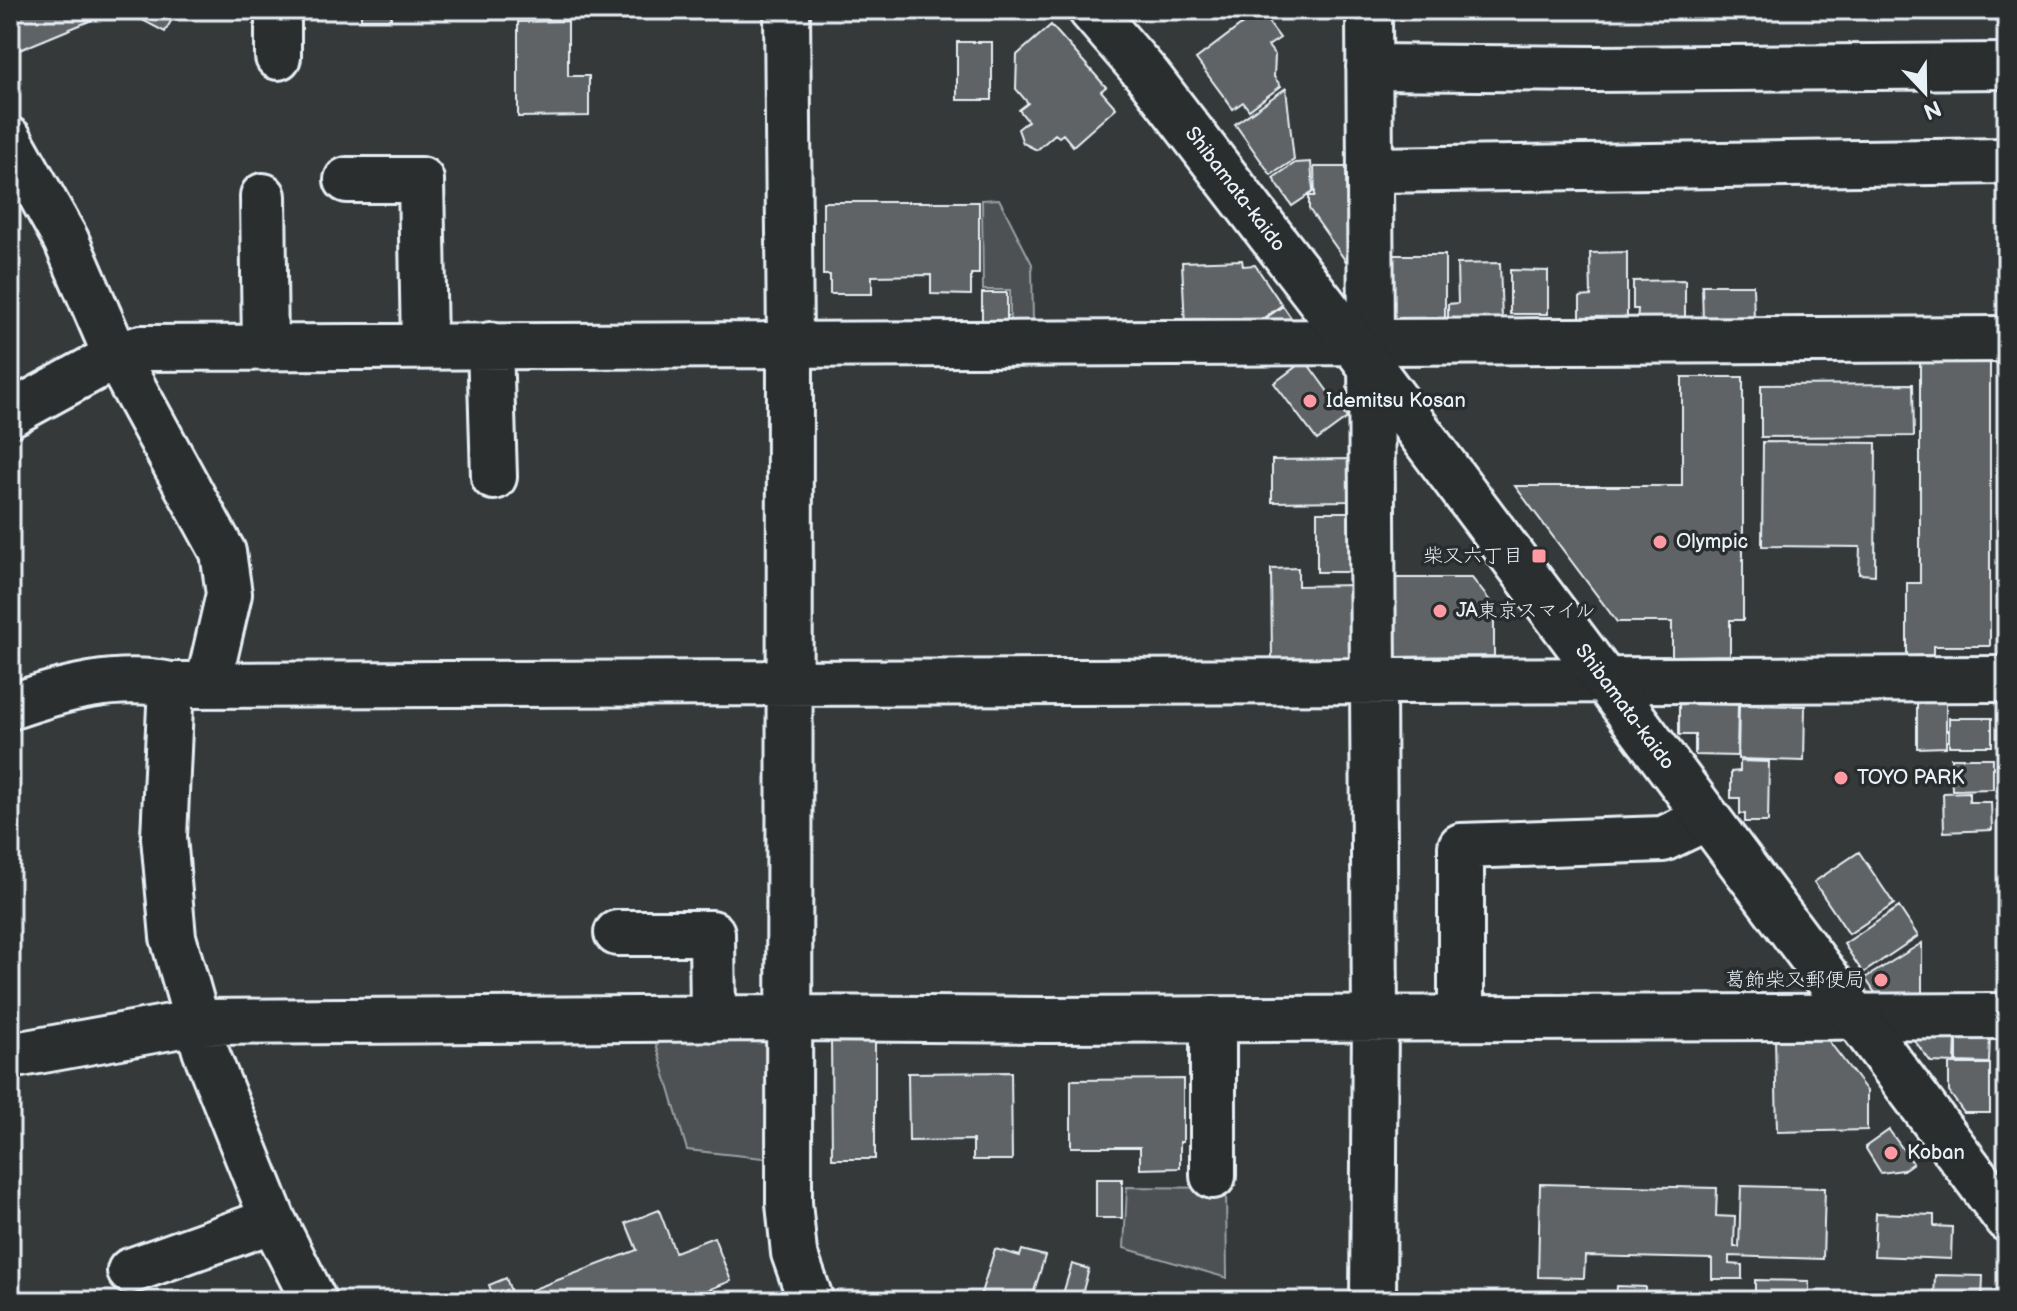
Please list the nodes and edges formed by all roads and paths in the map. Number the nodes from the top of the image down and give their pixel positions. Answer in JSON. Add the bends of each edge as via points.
{"nodes":[{"id":1,"x":278,"y":10,"type":"edge"},
{"id":2,"x":787,"y":10,"type":"edge"},
{"id":3,"x":1091,"y":10,"type":"edge"},
{"id":4,"x":1369,"y":10,"type":"edge"},
{"id":5,"x":278,"y":57,"type":"dead end"},
{"id":6,"x":2007,"y":66,"type":"edge"},
{"id":7,"x":1369,"y":67,"type":"junction"},
{"id":8,"x":10,"y":140,"type":"edge"},
{"id":9,"x":2007,"y":161,"type":"edge"},
{"id":10,"x":1370,"y":170,"type":"junction"},
{"id":11,"x":347,"y":180,"type":"dead end"},
{"id":12,"x":263,"y":196,"type":"dead end"},
{"id":13,"x":2007,"y":339,"type":"edge"},
{"id":14,"x":790,"y":343,"type":"junction"},
{"id":15,"x":490,"y":345,"type":"junction"},
{"id":16,"x":424,"y":346,"type":"junction"},
{"id":17,"x":265,"y":348,"type":"junction"},
{"id":18,"x":1365,"y":352,"type":"junction"},
{"id":19,"x":116,"y":356,"type":"junction"},
{"id":20,"x":10,"y":414,"type":"edge"},
{"id":21,"x":494,"y":477,"type":"dead end"},
{"id":22,"x":2007,"y":679,"type":"edge"},
{"id":23,"x":1605,"y":680,"type":"junction"},
{"id":24,"x":1373,"y":681,"type":"junction"},
{"id":25,"x":790,"y":682,"type":"junction"},
{"id":26,"x":190,"y":685,"type":"junction"},
{"id":27,"x":10,"y":707,"type":"edge"},
{"id":28,"x":1707,"y":818,"type":"junction"},
{"id":29,"x":617,"y":933,"type":"dead end"},
{"id":30,"x":2007,"y":1016,"type":"edge"},
{"id":31,"x":1858,"y":1017,"type":"junction"},
{"id":32,"x":791,"y":1018,"type":"junction"},
{"id":33,"x":1461,"y":1018,"type":"junction"},
{"id":34,"x":713,"y":1019,"type":"junction"},
{"id":35,"x":1213,"y":1019,"type":"junction"},
{"id":36,"x":1375,"y":1019,"type":"junction"},
{"id":37,"x":198,"y":1022,"type":"junction"},
{"id":38,"x":10,"y":1056,"type":"edge"},
{"id":39,"x":1213,"y":1176,"type":"dead end"},
{"id":40,"x":2007,"y":1219,"type":"edge"},
{"id":41,"x":273,"y":1220,"type":"junction"},
{"id":42,"x":130,"y":1271,"type":"dead end"},
{"id":43,"x":314,"y":1301,"type":"edge"},
{"id":44,"x":811,"y":1301,"type":"edge"},
{"id":45,"x":1373,"y":1301,"type":"edge"}],
"edges":[{"from":1,"to":5,"type":"street"},
{"from":2,"to":14,"type":"street"},
{"from":3,"to":18,"type":"street","name":"Shibamata-kaido"},
{"from":4,"to":7,"type":"street"},
{"from":6,"to":7,"type":"street"},
{"from":7,"to":10,"type":"street"},
{"from":8,"to":19,"type":"street","via":[[66,240]]},
{"from":9,"to":10,"type":"street"},
{"from":10,"to":18,"type":"street"},
{"from":11,"to":16,"type":"street","via":[[421,180]]},
{"from":12,"to":17,"type":"street"},
{"from":13,"to":18,"type":"street"},
{"from":14,"to":15,"type":"street"},
{"from":14,"to":18,"type":"street"},
{"from":14,"to":25,"type":"street"},
{"from":15,"to":16,"type":"street"},
{"from":15,"to":21,"type":"street"},
{"from":16,"to":17,"type":"street"},
{"from":17,"to":19,"type":"street","via":[[141,348]]},
{"from":18,"to":23,"type":"street","name":"Shibamata-kaido"},
{"from":18,"to":24,"type":"street"},
{"from":19,"to":20,"type":"street"},
{"from":19,"to":26,"type":"street","via":[[223,552],[229,594]]},
{"from":22,"to":23,"type":"street"},
{"from":23,"to":24,"type":"street"},
{"from":23,"to":28,"type":"street","name":"Shibamata-kaido"},
{"from":24,"to":25,"type":"street"},
{"from":24,"to":36,"type":"street"},
{"from":25,"to":26,"type":"street"},
{"from":25,"to":32,"type":"street"},
{"from":26,"to":27,"type":"street","via":[[143,679],[56,690]]},
{"from":26,"to":37,"type":"street","via":[[164,837],[173,937]]},
{"from":28,"to":31,"type":"street","name":"Shibamata-kaido"},
{"from":28,"to":33,"type":"street","via":[[1663,839],[1461,846]]},
{"from":29,"to":34,"type":"street","via":[[712,933]]},
{"from":30,"to":31,"type":"street"},
{"from":31,"to":33,"type":"street"},
{"from":31,"to":40,"type":"street","name":"Shibamata-kaido"},
{"from":32,"to":34,"type":"street"},
{"from":32,"to":35,"type":"street"},
{"from":32,"to":44,"type":"street","via":[[789,1203],[794,1253]]},
{"from":33,"to":36,"type":"street"},
{"from":34,"to":37,"type":"street"},
{"from":35,"to":36,"type":"street"},
{"from":35,"to":39,"type":"street"},
{"from":36,"to":45,"type":"street"},
{"from":37,"to":38,"type":"street"},
{"from":37,"to":41,"type":"street"},
{"from":41,"to":42,"type":"street"},
{"from":41,"to":43,"type":"street"}]}
